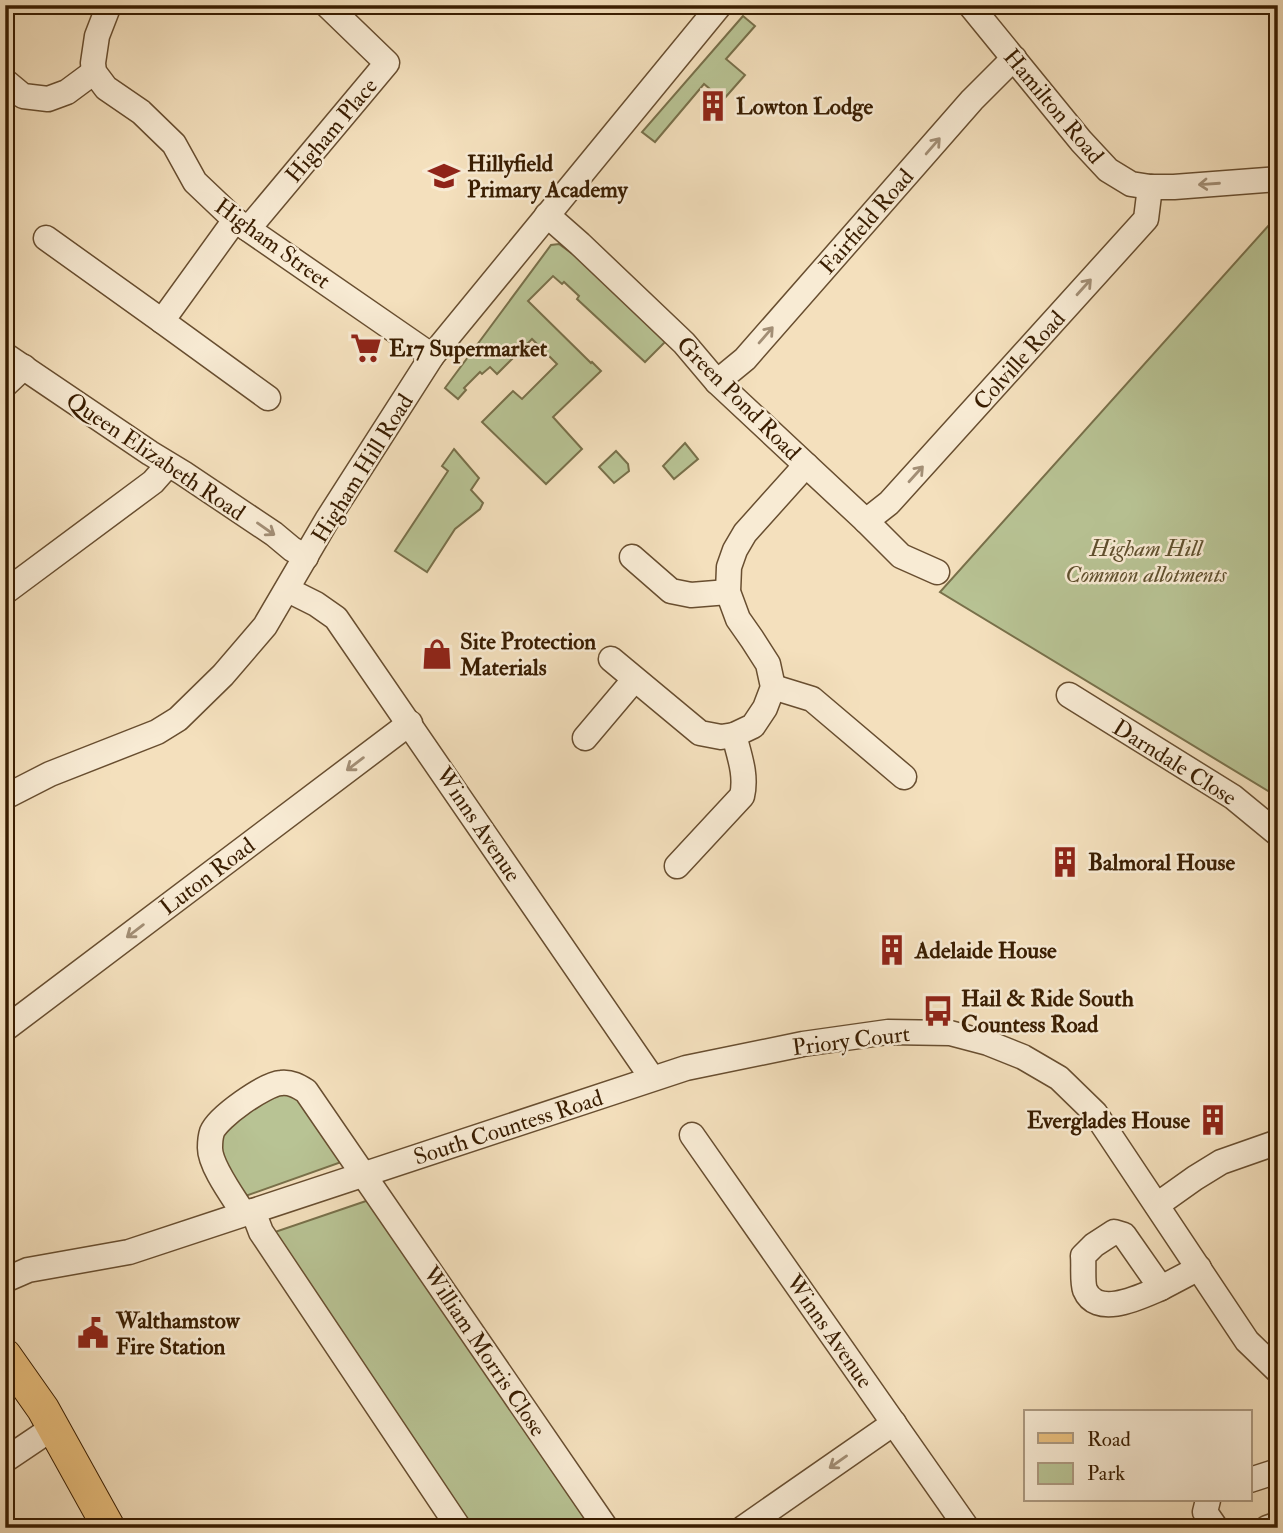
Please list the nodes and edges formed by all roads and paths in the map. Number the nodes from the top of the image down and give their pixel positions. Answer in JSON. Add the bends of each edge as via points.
{"nodes":[{"id":1,"x":109,"y":5,"type":"edge"},
{"id":2,"x":327,"y":5,"type":"edge"},
{"id":3,"x":720,"y":5,"type":"edge"},
{"id":4,"x":970,"y":5,"type":"edge"},
{"id":5,"x":1014,"y":58,"type":"junction"},
{"id":6,"x":94,"y":72,"type":"junction"},
{"id":7,"x":5,"y":81,"type":"edge"},
{"id":8,"x":1277,"y":179,"type":"edge"},
{"id":9,"x":1150,"y":187,"type":"junction"},
{"id":10,"x":547,"y":215,"type":"junction"},
{"id":11,"x":242,"y":225,"type":"junction"},
{"id":12,"x":46,"y":237,"type":"dead end"},
{"id":13,"x":162,"y":321,"type":"junction"},
{"id":14,"x":432,"y":356,"type":"junction"},
{"id":15,"x":15,"y":361,"type":"edge"},
{"id":16,"x":717,"y":382,"type":"junction"},
{"id":17,"x":5,"y":385,"type":"edge"},
{"id":18,"x":268,"y":398,"type":"dead end"},
{"id":19,"x":168,"y":465,"type":"junction"},
{"id":20,"x":806,"y":465,"type":"junction"},
{"id":21,"x":866,"y":521,"type":"junction"},
{"id":22,"x":306,"y":557,"type":"junction"},
{"id":23,"x":632,"y":557,"type":"dead end"},
{"id":24,"x":937,"y":572,"type":"dead end"},
{"id":25,"x":288,"y":590,"type":"junction"},
{"id":26,"x":5,"y":592,"type":"edge"},
{"id":27,"x":727,"y":592,"type":"junction"},
{"id":28,"x":611,"y":659,"type":"dead end"},
{"id":29,"x":634,"y":680,"type":"junction"},
{"id":30,"x":773,"y":687,"type":"junction"},
{"id":31,"x":1069,"y":695,"type":"dead end"},
{"id":32,"x":410,"y":723,"type":"junction"},
{"id":33,"x":734,"y":735,"type":"junction"},
{"id":34,"x":585,"y":738,"type":"dead end"},
{"id":35,"x":904,"y":777,"type":"dead end"},
{"id":36,"x":5,"y":797,"type":"edge"},
{"id":37,"x":1278,"y":834,"type":"edge"},
{"id":38,"x":677,"y":866,"type":"dead end"},
{"id":39,"x":5,"y":1029,"type":"edge"},
{"id":40,"x":652,"y":1078,"type":"junction"},
{"id":41,"x":692,"y":1135,"type":"dead end"},
{"id":42,"x":1278,"y":1142,"type":"edge"},
{"id":43,"x":364,"y":1175,"type":"junction"},
{"id":44,"x":1157,"y":1205,"type":"junction"},
{"id":45,"x":248,"y":1213,"type":"junction"},
{"id":46,"x":1199,"y":1268,"type":"junction"},
{"id":47,"x":5,"y":1280,"type":"edge"},
{"id":48,"x":1161,"y":1288,"type":"dead end"},
{"id":49,"x":5,"y":1355,"type":"edge"},
{"id":50,"x":1278,"y":1371,"type":"edge"},
{"id":51,"x":894,"y":1423,"type":"junction"},
{"id":52,"x":54,"y":1427,"type":"junction"},
{"id":53,"x":5,"y":1460,"type":"edge"},
{"id":54,"x":1278,"y":1471,"type":"edge"},
{"id":55,"x":1252,"y":1479,"type":"edge"},
{"id":56,"x":1208,"y":1502,"type":"edge"},
{"id":57,"x":1278,"y":1524,"type":"edge"},
{"id":58,"x":109,"y":1528,"type":"edge"},
{"id":59,"x":459,"y":1528,"type":"edge"},
{"id":60,"x":606,"y":1528,"type":"edge"},
{"id":61,"x":743,"y":1528,"type":"edge"},
{"id":62,"x":967,"y":1528,"type":"edge"},
{"id":63,"x":1216,"y":1528,"type":"edge"},
{"id":64,"x":1268,"y":1528,"type":"edge"}],
"edges":[{"from":1,"to":6,"type":"street","via":[[97,36]]},
{"from":2,"to":11,"type":"street","name":"Higham Place","via":[[387,63]]},
{"from":3,"to":10,"type":"street","name":"Higham Hill Road"},
{"from":4,"to":5,"type":"street","name":"Hamilton Road"},
{"from":5,"to":9,"type":"street","name":"Hamilton Road","via":[[1108,170],[1131,184]]},
{"from":16,"to":5,"type":"street","name":"Fairfield Road","one_way":true,"via":[[745,359]]},
{"from":6,"to":7,"type":"street","via":[[48,99],[23,96]]},
{"from":6,"to":11,"type":"street","name":"Higham Street","via":[[106,88],[141,112],[174,144],[195,182]]},
{"from":8,"to":9,"type":"street","name":"Hamilton Road","one_way":true},
{"from":21,"to":9,"type":"street","name":"Colville Road","one_way":true,"via":[[889,503],[1146,219]]},
{"from":10,"to":14,"type":"street","name":"Higham Hill Road"},
{"from":10,"to":16,"type":"street","name":"Green Pond Road","via":[[684,343]]},
{"from":11,"to":13,"type":"street"},
{"from":11,"to":14,"type":"street","name":"Higham Street"},
{"from":12,"to":13,"type":"street"},
{"from":13,"to":18,"type":"street"},
{"from":14,"to":22,"type":"street","name":"Higham Hill Road"},
{"from":15,"to":17,"type":"street"},
{"from":15,"to":19,"type":"street","name":"Queen Elizabeth Road"},
{"from":16,"to":20,"type":"street","name":"Green Pond Road"},
{"from":19,"to":22,"type":"street","name":"Queen Elizabeth Road","one_way":true},
{"from":19,"to":26,"type":"street"},
{"from":20,"to":21,"type":"street","name":"Green Pond Road"},
{"from":20,"to":27,"type":"street","via":[[745,533],[729,567]]},
{"from":21,"to":24,"type":"street","name":"Green Pond Road","via":[[901,556]]},
{"from":22,"to":25,"type":"street","name":"Higham Hill Road"},
{"from":23,"to":27,"type":"street","via":[[671,591],[691,595]]},
{"from":25,"to":32,"type":"street","name":"Winns Avenue","via":[[337,618]]},
{"from":25,"to":36,"type":"street","name":"Higham Hill Road","via":[[246,649],[177,719],[157,732]]},
{"from":27,"to":30,"type":"street","via":[[737,619],[768,664]]},
{"from":28,"to":29,"type":"street"},
{"from":29,"to":33,"type":"street","via":[[700,733]]},
{"from":29,"to":34,"type":"street"},
{"from":30,"to":33,"type":"street","via":[[754,726]]},
{"from":30,"to":35,"type":"street","via":[[811,699]]},
{"from":31,"to":37,"type":"street","name":"Darndale Close","via":[[1233,797]]},
{"from":32,"to":39,"type":"street","name":"Luton Road","one_way":true},
{"from":32,"to":40,"type":"street","name":"Winns Avenue"},
{"from":33,"to":38,"type":"street","via":[[744,775],[742,796]]},
{"from":40,"to":43,"type":"street","name":"South Countess Road"},
{"from":40,"to":44,"type":"street","name":"Priory Court","via":[[803,1044],[888,1031],[950,1033],[1023,1057],[1059,1078],[1095,1113]]},
{"from":41,"to":51,"type":"street","name":"Winns Avenue"},
{"from":42,"to":44,"type":"street","via":[[1221,1162]]},
{"from":43,"to":45,"type":"street","name":"South Countess Road"},
{"from":43,"to":45,"type":"street","via":[[306,1091],[295,1084],[268,1086],[223,1117],[212,1131],[212,1162]]},
{"from":43,"to":60,"type":"street","name":"William Morris Close"},
{"from":44,"to":46,"type":"street","name":"Priory Court"},
{"from":45,"to":47,"type":"street","name":"South Countess Road","via":[[129,1252],[29,1270]]},
{"from":45,"to":59,"type":"street"},
{"from":46,"to":48,"type":"street"},
{"from":46,"to":50,"type":"street","name":"Priory Court","via":[[1247,1341]]},
{"from":49,"to":52,"type":"main road"},
{"from":51,"to":61,"type":"street","one_way":true},
{"from":51,"to":62,"type":"street","name":"Winns Avenue"},
{"from":52,"to":53,"type":"street"},
{"from":52,"to":58,"type":"main road"},
{"from":54,"to":55,"type":"street"},
{"from":56,"to":63,"type":"street","via":[[1205,1512]]},
{"from":57,"to":64,"type":"street"}]}
